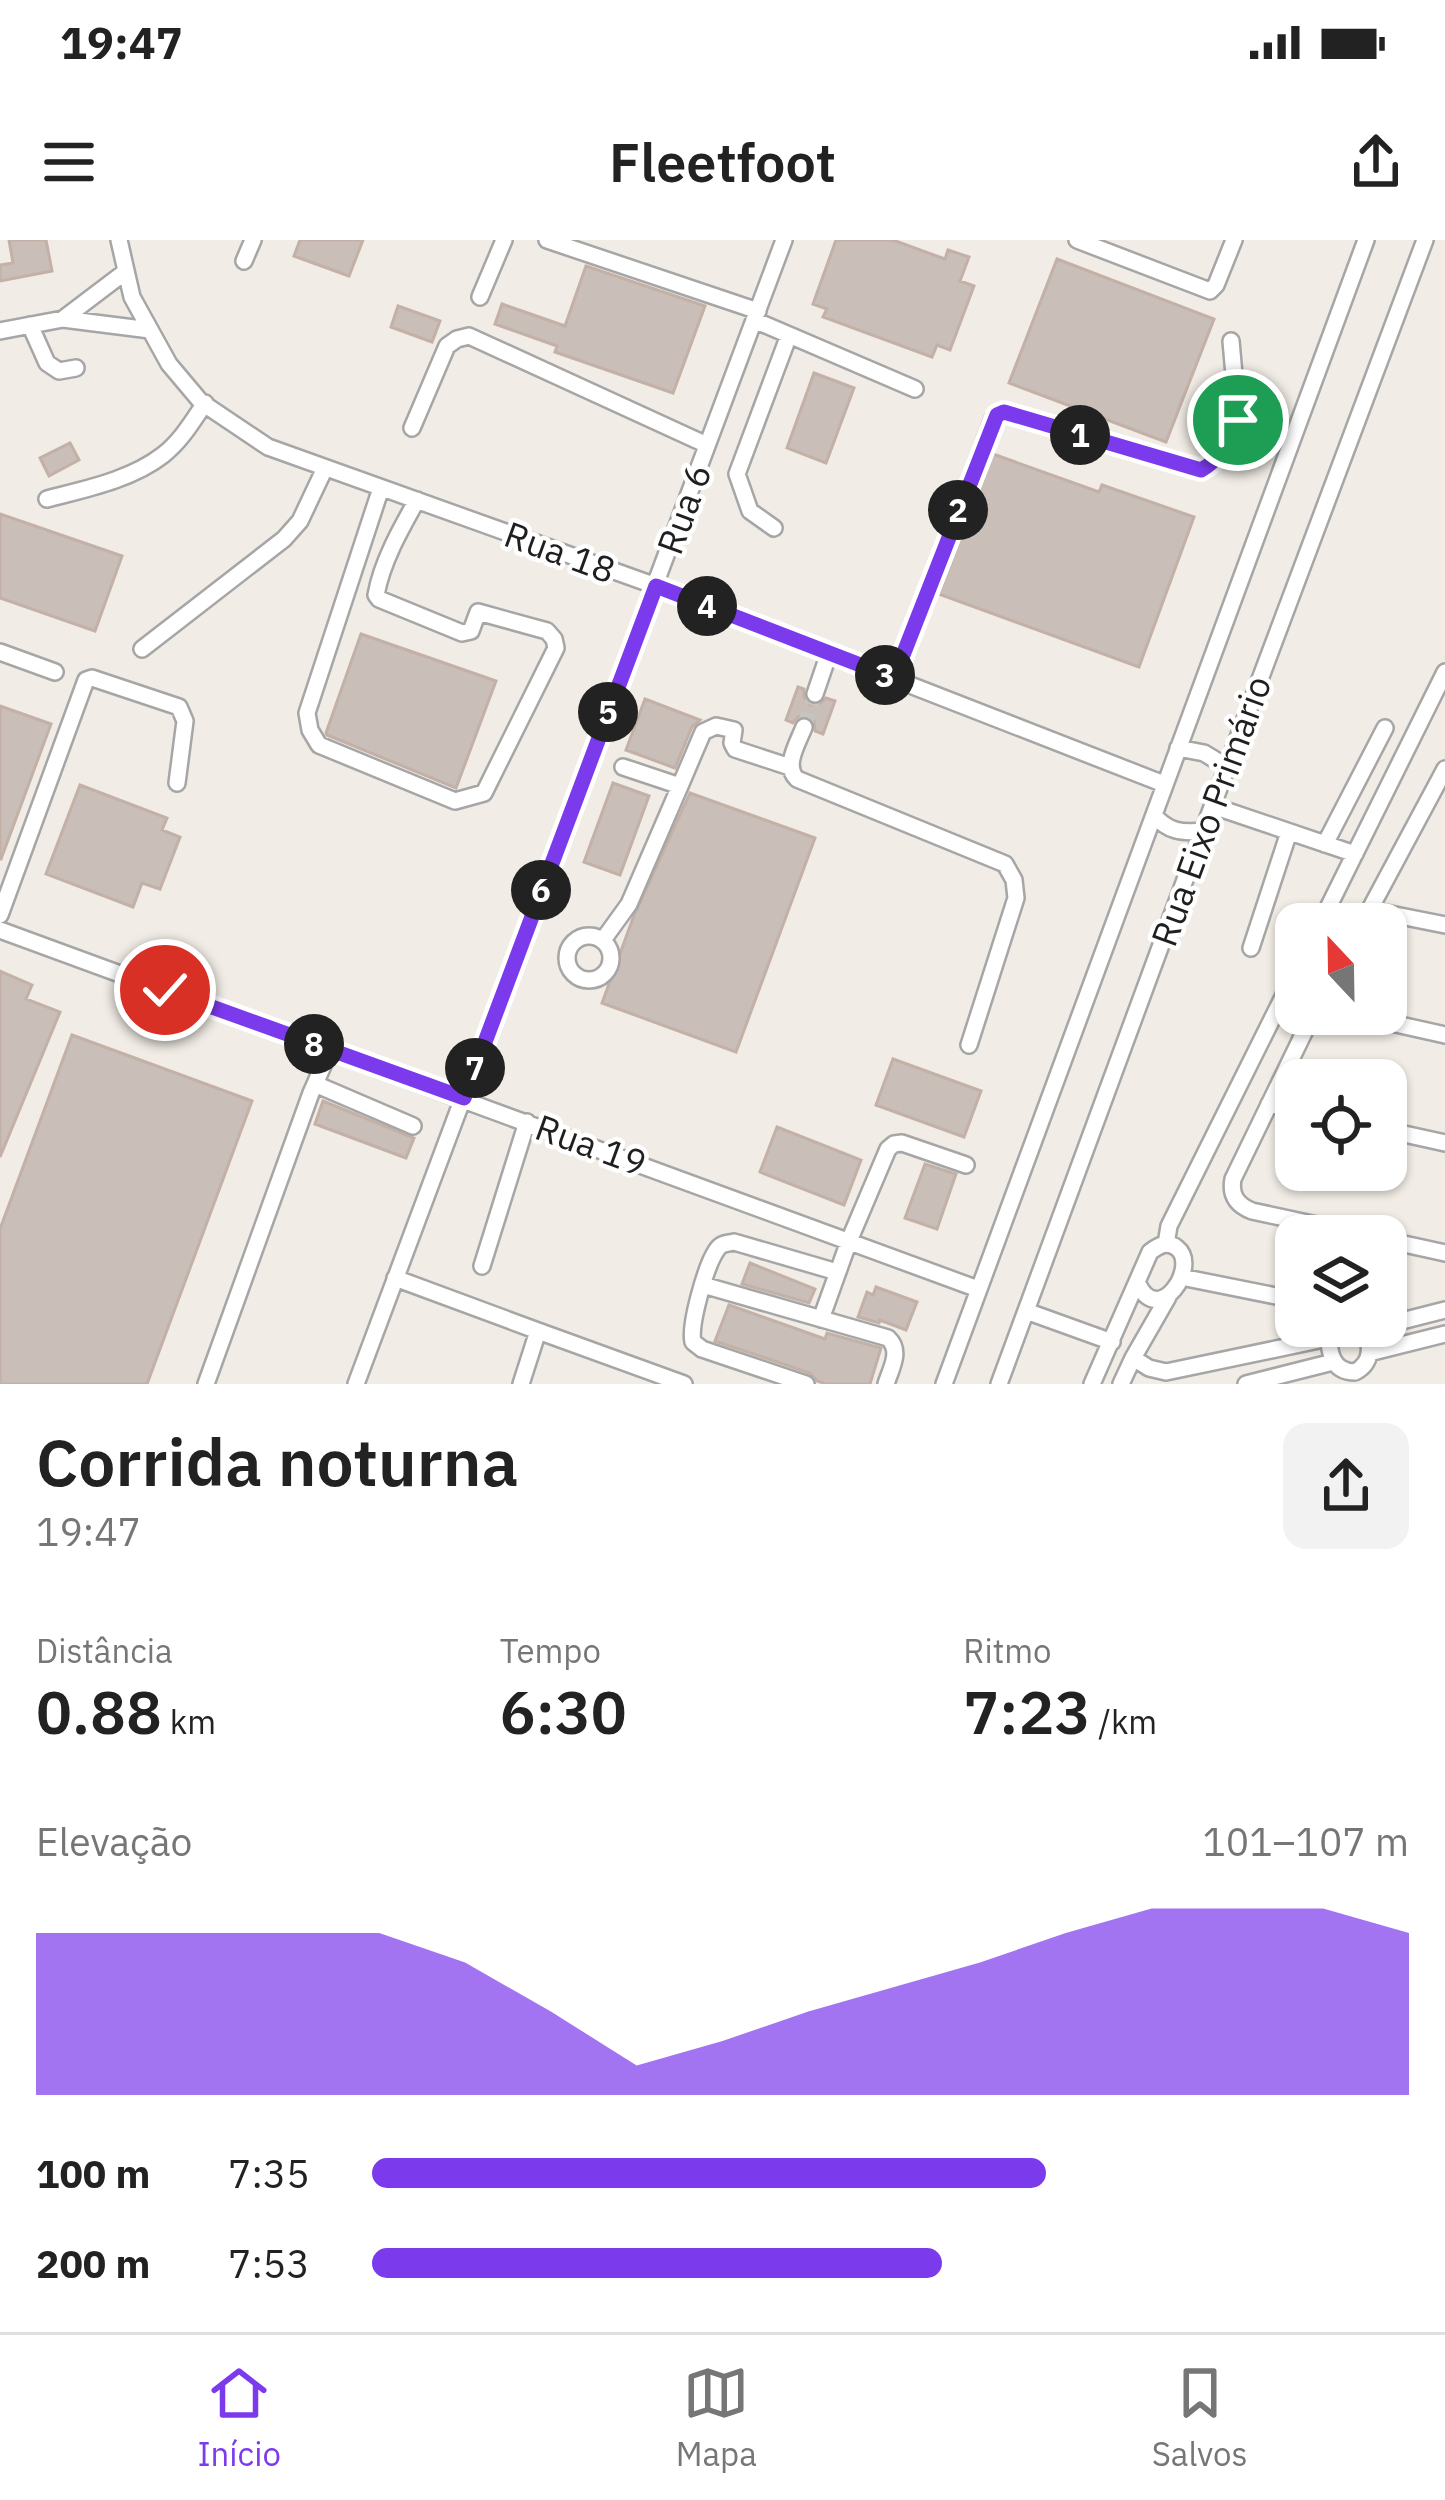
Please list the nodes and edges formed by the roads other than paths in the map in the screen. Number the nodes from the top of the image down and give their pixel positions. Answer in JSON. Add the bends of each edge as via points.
{"nodes":[{"id":1,"x":119,"y":240,"type":"edge"},
{"id":2,"x":253,"y":240,"type":"edge"},
{"id":3,"x":504,"y":240,"type":"edge"},
{"id":4,"x":547,"y":240,"type":"edge"},
{"id":5,"x":1077,"y":240,"type":"edge"},
{"id":6,"x":1234,"y":240,"type":"edge"},
{"id":7,"x":1366,"y":240,"type":"edge"},
{"id":8,"x":1425,"y":240,"type":"edge"},
{"id":9,"x":778,"y":242,"type":"edge"},
{"id":10,"x":244,"y":261,"type":"dead end"},
{"id":11,"x":125,"y":272,"type":"junction"},
{"id":12,"x":480,"y":297,"type":"dead end"},
{"id":13,"x":756,"y":316,"type":"junction"},
{"id":14,"x":63,"y":319,"type":"junction"},
{"id":15,"x":0,"y":320,"type":"edge"},
{"id":16,"x":35,"y":324,"type":"junction"},
{"id":17,"x":150,"y":330,"type":"junction"},
{"id":18,"x":0,"y":331,"type":"edge"},
{"id":19,"x":789,"y":335,"type":"junction"},
{"id":20,"x":1232,"y":341,"type":"dead end"},
{"id":21,"x":76,"y":368,"type":"dead end"},
{"id":22,"x":915,"y":389,"type":"dead end"},
{"id":23,"x":205,"y":404,"type":"junction"},
{"id":24,"x":412,"y":428,"type":"dead end"},
{"id":25,"x":707,"y":445,"type":"junction"},
{"id":26,"x":325,"y":468,"type":"junction"},
{"id":27,"x":381,"y":488,"type":"junction"},
{"id":28,"x":46,"y":499,"type":"dead end"},
{"id":29,"x":417,"y":500,"type":"junction"},
{"id":30,"x":774,"y":528,"type":"dead end"},
{"id":31,"x":656,"y":586,"type":"junction"},
{"id":32,"x":142,"y":649,"type":"dead end"},
{"id":33,"x":0,"y":652,"type":"edge"},
{"id":34,"x":829,"y":653,"type":"junction"},
{"id":35,"x":55,"y":672,"type":"dead end"},
{"id":36,"x":1445,"y":672,"type":"edge"},
{"id":37,"x":894,"y":678,"type":"junction"},
{"id":38,"x":815,"y":694,"type":"tunnel mouth"},
{"id":39,"x":804,"y":727,"type":"tunnel mouth"},
{"id":40,"x":1385,"y":728,"type":"dead end"},
{"id":41,"x":1178,"y":748,"type":"junction"},
{"id":42,"x":790,"y":766,"type":"junction"},
{"id":43,"x":1227,"y":766,"type":"junction"},
{"id":44,"x":623,"y":767,"type":"dead end"},
{"id":45,"x":1445,"y":769,"type":"edge"},
{"id":46,"x":177,"y":782,"type":"dead end"},
{"id":47,"x":1164,"y":784,"type":"junction"},
{"id":48,"x":680,"y":786,"type":"junction"},
{"id":49,"x":1213,"y":806,"type":"junction"},
{"id":50,"x":1425,"y":810,"type":"junction"},
{"id":51,"x":1445,"y":814,"type":"edge"},
{"id":52,"x":1154,"y":815,"type":"junction"},
{"id":53,"x":1203,"y":831,"type":"junction"},
{"id":54,"x":1289,"y":832,"type":"junction"},
{"id":55,"x":1325,"y":844,"type":"junction"},
{"id":56,"x":1354,"y":854,"type":"junction"},
{"id":57,"x":1330,"y":903,"type":"edge"},
{"id":58,"x":1374,"y":903,"type":"edge"},
{"id":59,"x":0,"y":915,"type":"edge"},
{"id":60,"x":1407,"y":921,"type":"edge"},
{"id":61,"x":1445,"y":925,"type":"edge"},
{"id":62,"x":0,"y":930,"type":"edge"},
{"id":63,"x":603,"y":940,"type":"dead end"},
{"id":64,"x":1251,"y":949,"type":"dead end"},
{"id":65,"x":1275,"y":1013,"type":"edge"},
{"id":66,"x":1407,"y":1026,"type":"edge"},
{"id":67,"x":1303,"y":1035,"type":"edge"},
{"id":68,"x":1445,"y":1035,"type":"edge"},
{"id":69,"x":969,"y":1046,"type":"dead end"},
{"id":70,"x":331,"y":1050,"type":"junction"},
{"id":71,"x":315,"y":1084,"type":"junction"},
{"id":72,"x":464,"y":1098,"type":"junction"},
{"id":73,"x":1269,"y":1104,"type":"junction"},
{"id":74,"x":1275,"y":1105,"type":"edge"},
{"id":75,"x":527,"y":1122,"type":"junction"},
{"id":76,"x":413,"y":1126,"type":"dead end"},
{"id":77,"x":1407,"y":1135,"type":"edge"},
{"id":78,"x":1445,"y":1143,"type":"edge"},
{"id":79,"x":966,"y":1165,"type":"dead end"},
{"id":80,"x":1275,"y":1215,"type":"edge"},
{"id":81,"x":848,"y":1241,"type":"junction"},
{"id":82,"x":1166,"y":1244,"type":"junction"},
{"id":83,"x":1407,"y":1245,"type":"edge"},
{"id":84,"x":1445,"y":1253,"type":"edge"},
{"id":85,"x":482,"y":1266,"type":"dead end"},
{"id":86,"x":837,"y":1272,"type":"junction"},
{"id":87,"x":1181,"y":1276,"type":"junction"},
{"id":88,"x":395,"y":1278,"type":"junction"},
{"id":89,"x":1138,"y":1284,"type":"junction"},
{"id":90,"x":703,"y":1285,"type":"junction"},
{"id":91,"x":978,"y":1289,"type":"junction"},
{"id":92,"x":1168,"y":1296,"type":"junction"},
{"id":93,"x":1275,"y":1296,"type":"edge"},
{"id":94,"x":1445,"y":1310,"type":"edge"},
{"id":95,"x":1026,"y":1311,"type":"junction"},
{"id":96,"x":821,"y":1319,"type":"junction"},
{"id":97,"x":1407,"y":1319,"type":"edge"},
{"id":98,"x":538,"y":1331,"type":"junction"},
{"id":99,"x":1445,"y":1334,"type":"edge"},
{"id":100,"x":1112,"y":1342,"type":"junction"},
{"id":101,"x":1285,"y":1347,"type":"edge"},
{"id":102,"x":1331,"y":1347,"type":"edge"},
{"id":103,"x":1369,"y":1347,"type":"edge"},
{"id":104,"x":1369,"y":1353,"type":"junction"},
{"id":105,"x":1132,"y":1358,"type":"junction"},
{"id":106,"x":1333,"y":1362,"type":"junction"},
{"id":107,"x":1161,"y":1377,"type":"edge"},
{"id":108,"x":1356,"y":1378,"type":"edge"},
{"id":109,"x":206,"y":1384,"type":"edge"},
{"id":110,"x":356,"y":1384,"type":"edge"},
{"id":111,"x":520,"y":1384,"type":"edge"},
{"id":112,"x":684,"y":1384,"type":"edge"},
{"id":113,"x":806,"y":1384,"type":"edge"},
{"id":114,"x":886,"y":1384,"type":"edge"},
{"id":115,"x":944,"y":1384,"type":"edge"},
{"id":116,"x":999,"y":1384,"type":"edge"},
{"id":117,"x":1092,"y":1384,"type":"edge"},
{"id":118,"x":1121,"y":1384,"type":"edge"},
{"id":119,"x":1246,"y":1384,"type":"edge"}],
"edges":[{"from":1,"to":11,"type":"street","name":"Rua 18"},
{"from":2,"to":10,"type":"street"},
{"from":3,"to":12,"type":"street"},
{"from":4,"to":13,"type":"street","via":[[734,301]]},
{"from":5,"to":6,"type":"street","via":[[1210,291]]},
{"from":7,"to":41,"type":"street","name":"Rua Eixo Primário"},
{"from":8,"to":43,"type":"street","name":"Rua Eixo Primário"},
{"from":9,"to":13,"type":"street","name":"Rua 6"},
{"from":11,"to":14,"type":"street"},
{"from":11,"to":17,"type":"street","name":"Rua 18"},
{"from":13,"to":19,"type":"street"},
{"from":13,"to":25,"type":"street","name":"Rua 6"},
{"from":14,"to":16,"type":"street"},
{"from":14,"to":17,"type":"street"},
{"from":15,"to":16,"type":"street"},
{"from":16,"to":18,"type":"street"},
{"from":16,"to":21,"type":"street","via":[[47,363]]},
{"from":17,"to":23,"type":"street","name":"Rua 18"},
{"from":19,"to":22,"type":"street"},
{"from":19,"to":30,"type":"street","via":[[737,474],[750,511]]},
{"from":20,"to":37,"type":"street","via":[[1236,429],[1201,470],[997,415]]},
{"from":23,"to":26,"type":"street","name":"Rua 18","via":[[268,447]]},
{"from":23,"to":28,"type":"street","via":[[160,458]]},
{"from":24,"to":25,"type":"street","via":[[447,346],[470,336]]},
{"from":25,"to":31,"type":"street","name":"Rua 6"},
{"from":26,"to":27,"type":"street","name":"Rua 18"},
{"from":26,"to":32,"type":"street","via":[[284,539]]},
{"from":27,"to":29,"type":"street","name":"Rua 18"},
{"from":27,"to":29,"type":"street","via":[[307,713],[310,730],[319,745],[454,800],[469,799],[484,793],[556,648],[547,631],[478,612],[462,633],[376,595]]},
{"from":29,"to":31,"type":"street","name":"Rua 18"},
{"from":31,"to":34,"type":"street","name":"Rua 18"},
{"from":31,"to":72,"type":"street","name":"Rua 6"},
{"from":33,"to":35,"type":"street"},
{"from":34,"to":37,"type":"street","name":"Rua 18"},
{"from":34,"to":38,"type":"street"},
{"from":36,"to":56,"type":"street"},
{"from":37,"to":47,"type":"street","name":"Rua 18"},
{"from":39,"to":42,"type":"street"},
{"from":40,"to":55,"type":"street"},
{"from":41,"to":43,"type":"street"},
{"from":41,"to":47,"type":"street","name":"Rua Eixo Primário"},
{"from":42,"to":48,"type":"street","via":[[735,749],[734,730],[716,726],[703,732]]},
{"from":42,"to":69,"type":"street","via":[[797,779],[1005,864],[1016,898]]},
{"from":43,"to":49,"type":"street","name":"Rua Eixo Primário"},
{"from":44,"to":48,"type":"street"},
{"from":45,"to":50,"type":"street"},
{"from":46,"to":59,"type":"street","via":[[179,707],[86,680]]},
{"from":47,"to":52,"type":"street","name":"Rua Eixo Primário"},
{"from":48,"to":63,"type":"street","via":[[629,904]]},
{"from":49,"to":53,"type":"street","name":"Rua Eixo Primário"},
{"from":49,"to":54,"type":"street"},
{"from":50,"to":51,"type":"street"},
{"from":50,"to":58,"type":"street"},
{"from":52,"to":53,"type":"street","via":[[1182,833]]},
{"from":52,"to":91,"type":"street","name":"Rua Eixo Primário"},
{"from":53,"to":95,"type":"street","name":"Rua Eixo Primário"},
{"from":54,"to":55,"type":"street"},
{"from":54,"to":64,"type":"street"},
{"from":55,"to":56,"type":"street"},
{"from":56,"to":57,"type":"street"},
{"from":60,"to":61,"type":"street"},
{"from":62,"to":70,"type":"street","name":"Rua 19"},
{"from":65,"to":82,"type":"street"},
{"from":66,"to":68,"type":"street"},
{"from":67,"to":73,"type":"street"},
{"from":70,"to":71,"type":"street"},
{"from":70,"to":72,"type":"street","name":"Rua 19"},
{"from":71,"to":76,"type":"street"},
{"from":71,"to":109,"type":"street"},
{"from":72,"to":75,"type":"street","name":"Rua 19"},
{"from":72,"to":88,"type":"street","name":"Rua 6"},
{"from":73,"to":74,"type":"street"},
{"from":73,"to":80,"type":"street","via":[[1232,1190],[1252,1210]]},
{"from":75,"to":81,"type":"street","name":"Rua 19"},
{"from":75,"to":85,"type":"street"},
{"from":77,"to":78,"type":"street"},
{"from":79,"to":81,"type":"street","via":[[894,1144]]},
{"from":81,"to":86,"type":"street"},
{"from":81,"to":91,"type":"street","name":"Rua 19"},
{"from":82,"to":87,"type":"street","via":[[1182,1253]]},
{"from":82,"to":89,"type":"street","via":[[1150,1252]]},
{"from":83,"to":84,"type":"street"},
{"from":86,"to":90,"type":"street","via":[[734,1242],[716,1250]]},
{"from":86,"to":96,"type":"street"},
{"from":87,"to":92,"type":"street"},
{"from":87,"to":93,"type":"street"},
{"from":88,"to":98,"type":"street"},
{"from":88,"to":110,"type":"street","name":"Rua 6"},
{"from":89,"to":92,"type":"street","via":[[1150,1298]]},
{"from":89,"to":100,"type":"street"},
{"from":90,"to":96,"type":"street"},
{"from":90,"to":113,"type":"street","via":[[693,1342]]},
{"from":91,"to":115,"type":"street","name":"Rua Eixo Primário"},
{"from":92,"to":105,"type":"street"},
{"from":94,"to":97,"type":"street"},
{"from":95,"to":100,"type":"street"},
{"from":95,"to":116,"type":"street","name":"Rua Eixo Primário"},
{"from":96,"to":114,"type":"street","via":[[894,1344]]},
{"from":98,"to":111,"type":"street"},
{"from":98,"to":112,"type":"street"},
{"from":99,"to":104,"type":"street"},
{"from":100,"to":117,"type":"street"},
{"from":101,"to":107,"type":"street"},
{"from":102,"to":106,"type":"street"},
{"from":103,"to":104,"type":"street"},
{"from":104,"to":108,"type":"street"},
{"from":105,"to":107,"type":"street"},
{"from":105,"to":118,"type":"street"},
{"from":106,"to":108,"type":"street"},
{"from":106,"to":119,"type":"street"}]}
